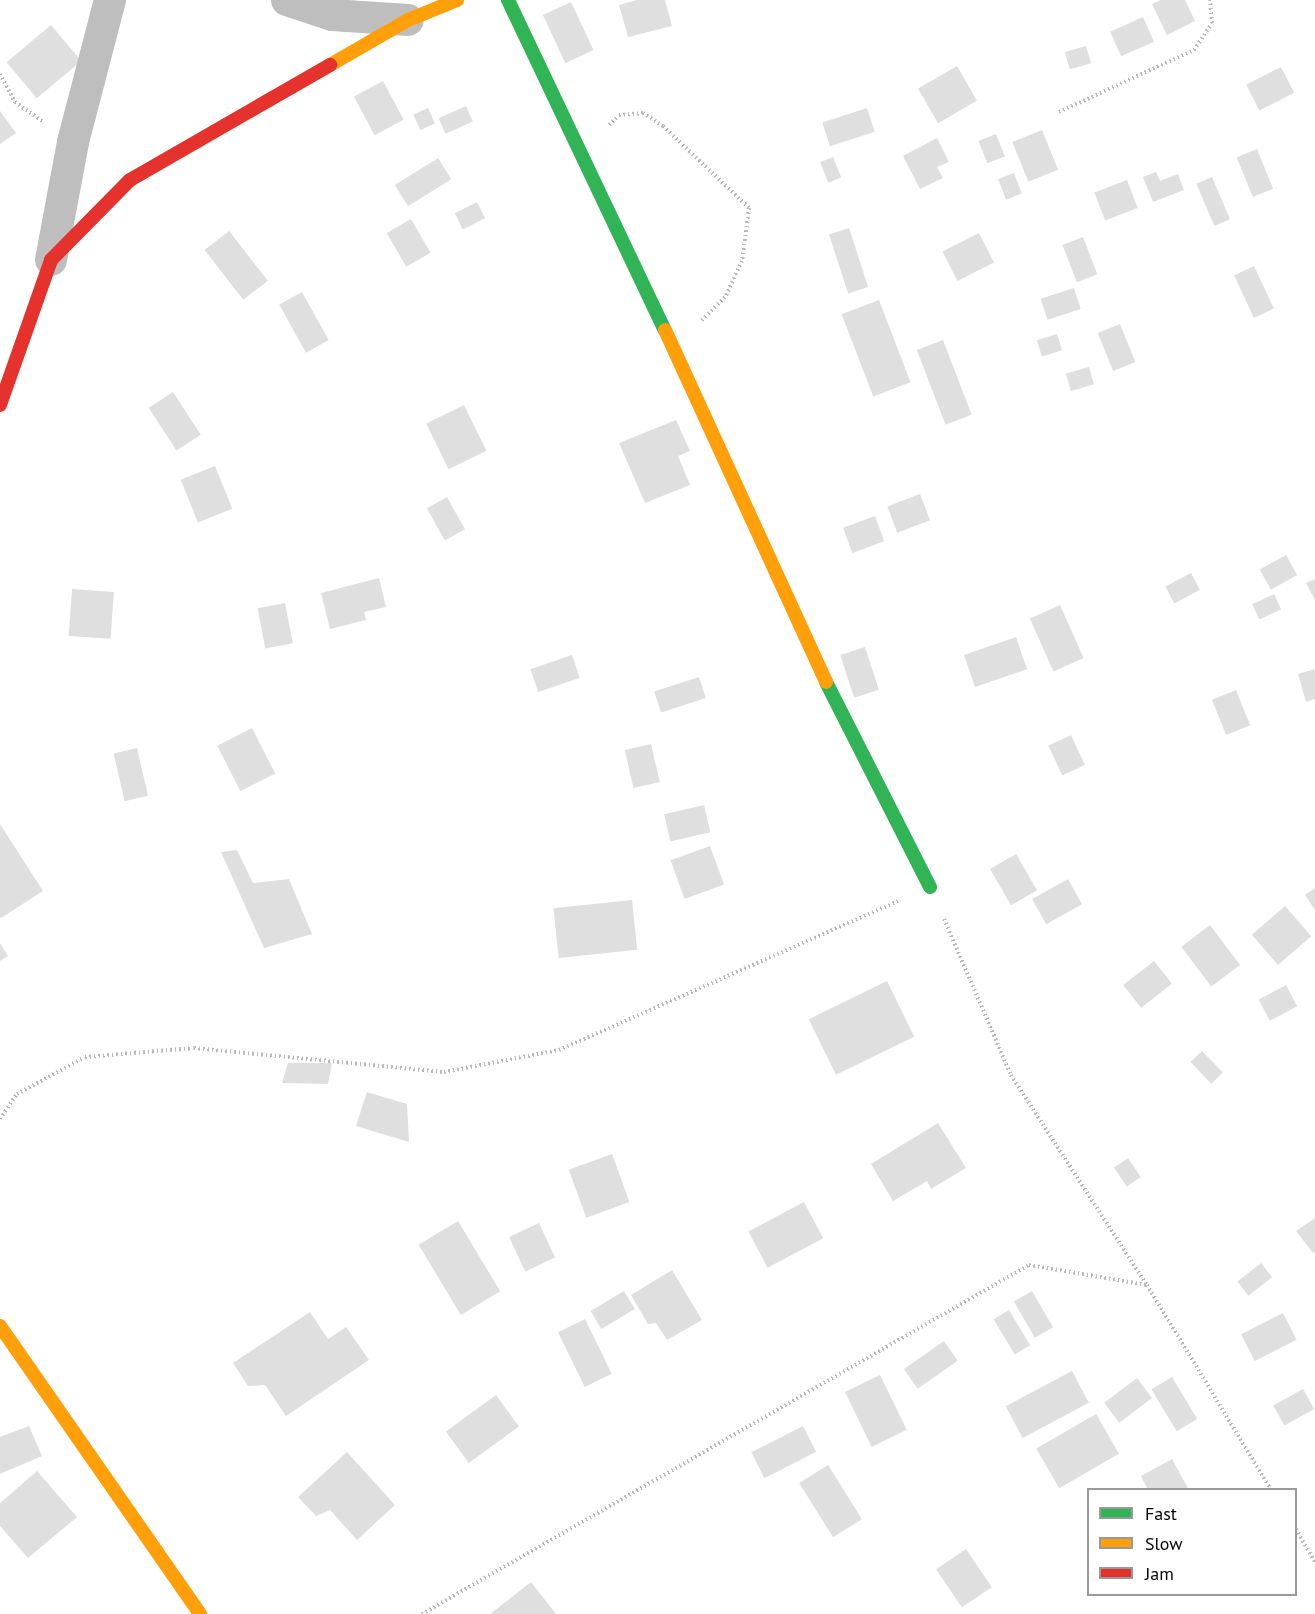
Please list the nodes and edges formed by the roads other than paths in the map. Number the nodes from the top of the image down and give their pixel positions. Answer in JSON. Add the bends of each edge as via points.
{"nodes":[{"id":1,"x":110,"y":0,"type":"edge"},
{"id":2,"x":287,"y":0,"type":"edge"},
{"id":3,"x":458,"y":0,"type":"edge"},
{"id":4,"x":508,"y":0,"type":"edge"},
{"id":5,"x":408,"y":20,"type":"junction"},
{"id":6,"x":51,"y":260,"type":"junction"},
{"id":7,"x":0,"y":405,"type":"edge"},
{"id":8,"x":930,"y":887,"type":"road end"},
{"id":9,"x":0,"y":1326,"type":"edge"},
{"id":10,"x":200,"y":1614,"type":"edge"}],
"edges":[{"from":1,"to":6,"type":"street","via":[[74,142]]},
{"from":2,"to":5,"type":"street","via":[[332,15]]},
{"from":3,"to":5,"type":"street"},
{"from":4,"to":8,"type":"street","via":[[739,485],[811,652]]},
{"from":5,"to":6,"type":"street","via":[[147,167]]},
{"from":6,"to":7,"type":"street"},
{"from":9,"to":10,"type":"street"}]}
